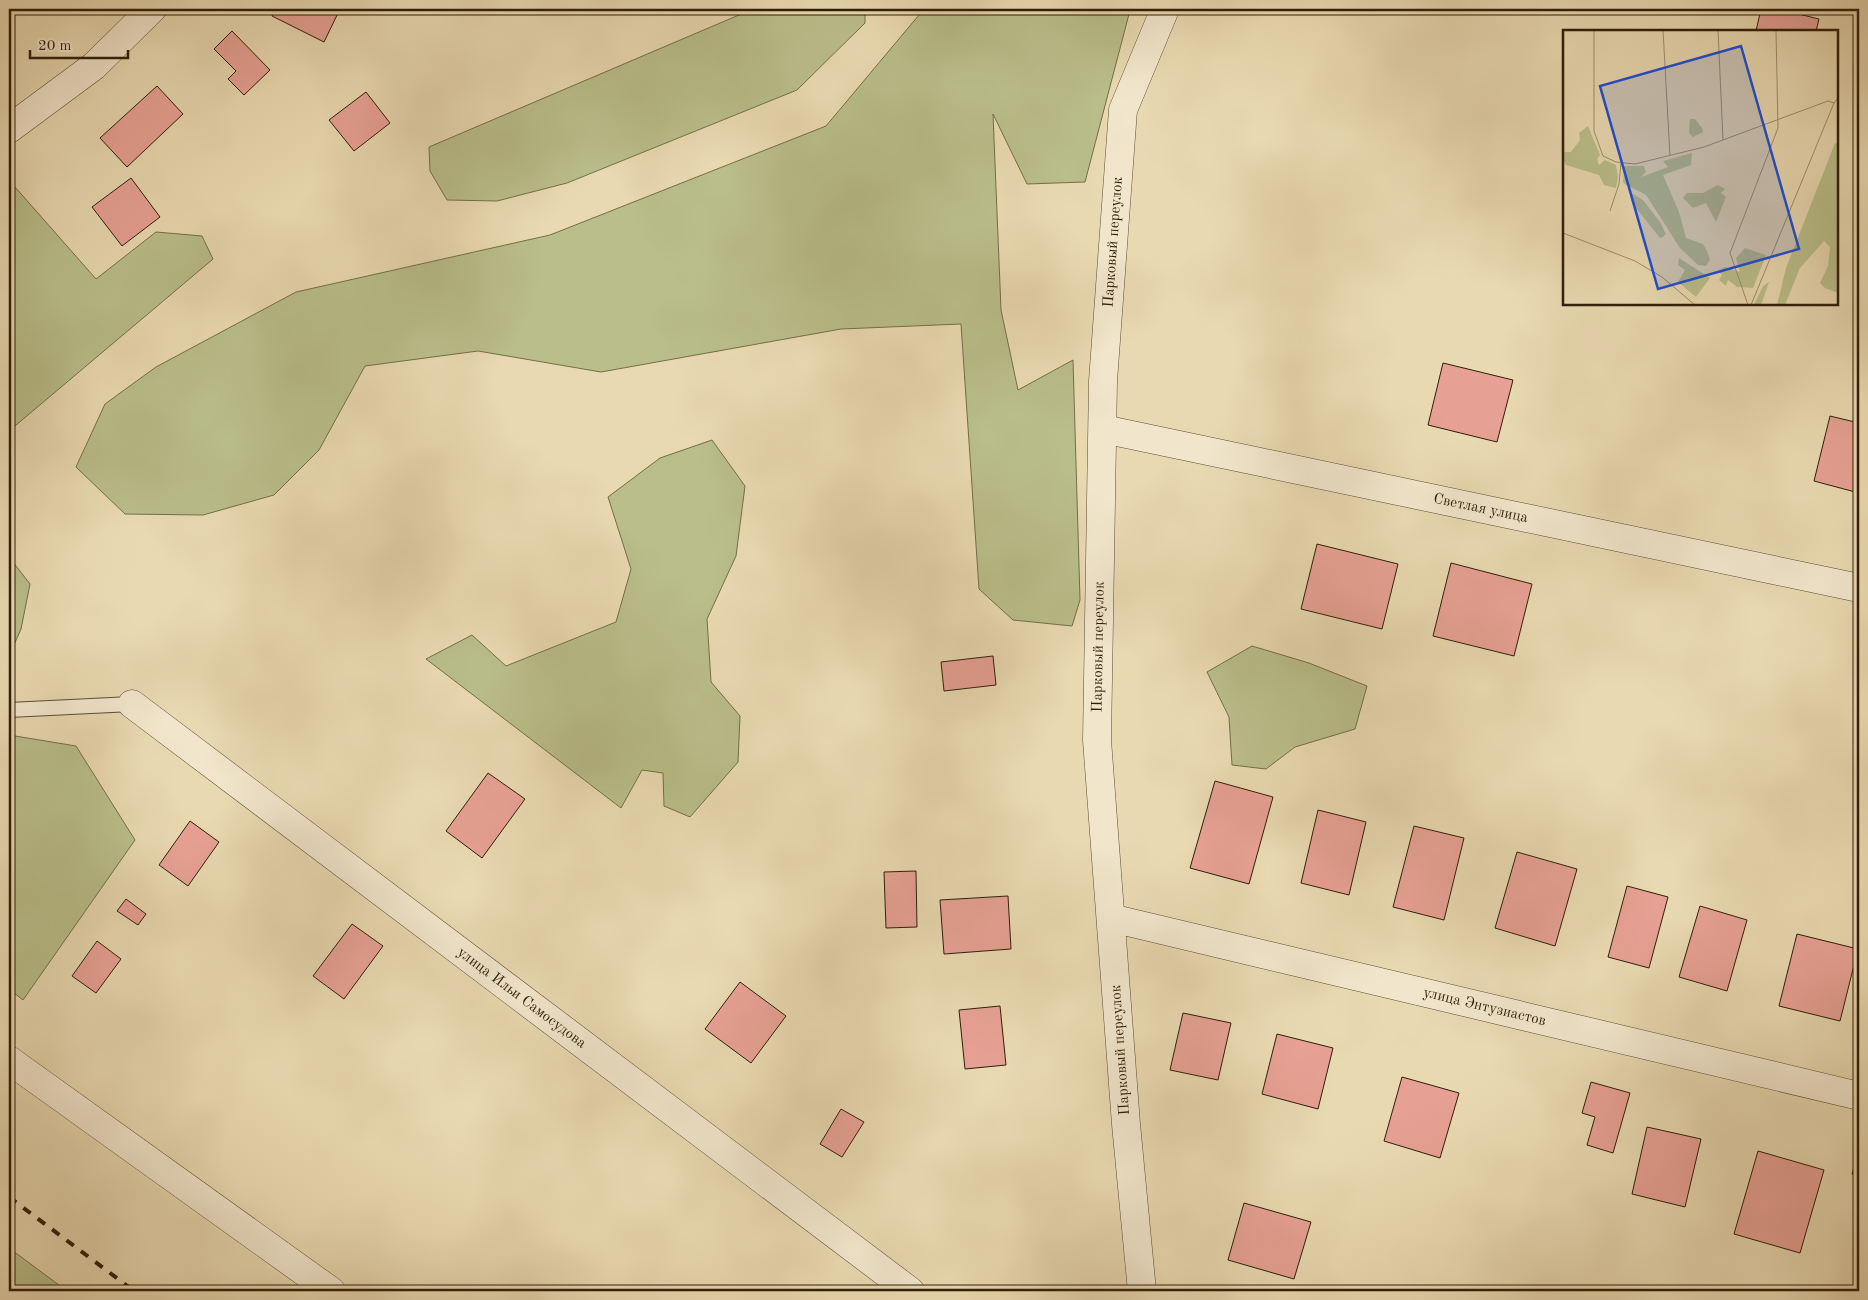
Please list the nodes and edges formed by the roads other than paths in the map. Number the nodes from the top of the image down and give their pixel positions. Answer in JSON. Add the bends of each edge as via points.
{"nodes":[{"id":1,"x":152,"y":9,"type":"edge"},
{"id":2,"x":1165,"y":9,"type":"edge"},
{"id":3,"x":9,"y":129,"type":"edge"},
{"id":4,"x":1102,"y":429,"type":"junction"},
{"id":5,"x":1859,"y":588,"type":"edge"},
{"id":6,"x":132,"y":704,"type":"joint"},
{"id":7,"x":9,"y":710,"type":"edge"},
{"id":8,"x":1111,"y":918,"type":"junction"},
{"id":9,"x":9,"y":1060,"type":"edge"},
{"id":10,"x":1859,"y":1096,"type":"edge"},
{"id":11,"x":331,"y":1291,"type":"edge"},
{"id":12,"x":910,"y":1291,"type":"edge"},
{"id":13,"x":1142,"y":1291,"type":"edge"}],
"edges":[{"from":1,"to":3,"type":"street","via":[[94,66]]},
{"from":2,"to":4,"type":"street","name":"Парковый переулок","via":[[1124,110]]},
{"from":4,"to":5,"type":"street","name":"Светлая улица"},
{"from":4,"to":8,"type":"street","name":"Парковый переулок","via":[[1097,740]]},
{"from":6,"to":7,"type":"lane"},
{"from":6,"to":12,"type":"street","name":"улица Ильи Самосудова"},
{"from":8,"to":10,"type":"street","name":"улица Энтузиастов"},
{"from":8,"to":13,"type":"street","name":"Парковый переулок"},
{"from":9,"to":11,"type":"street"}]}
